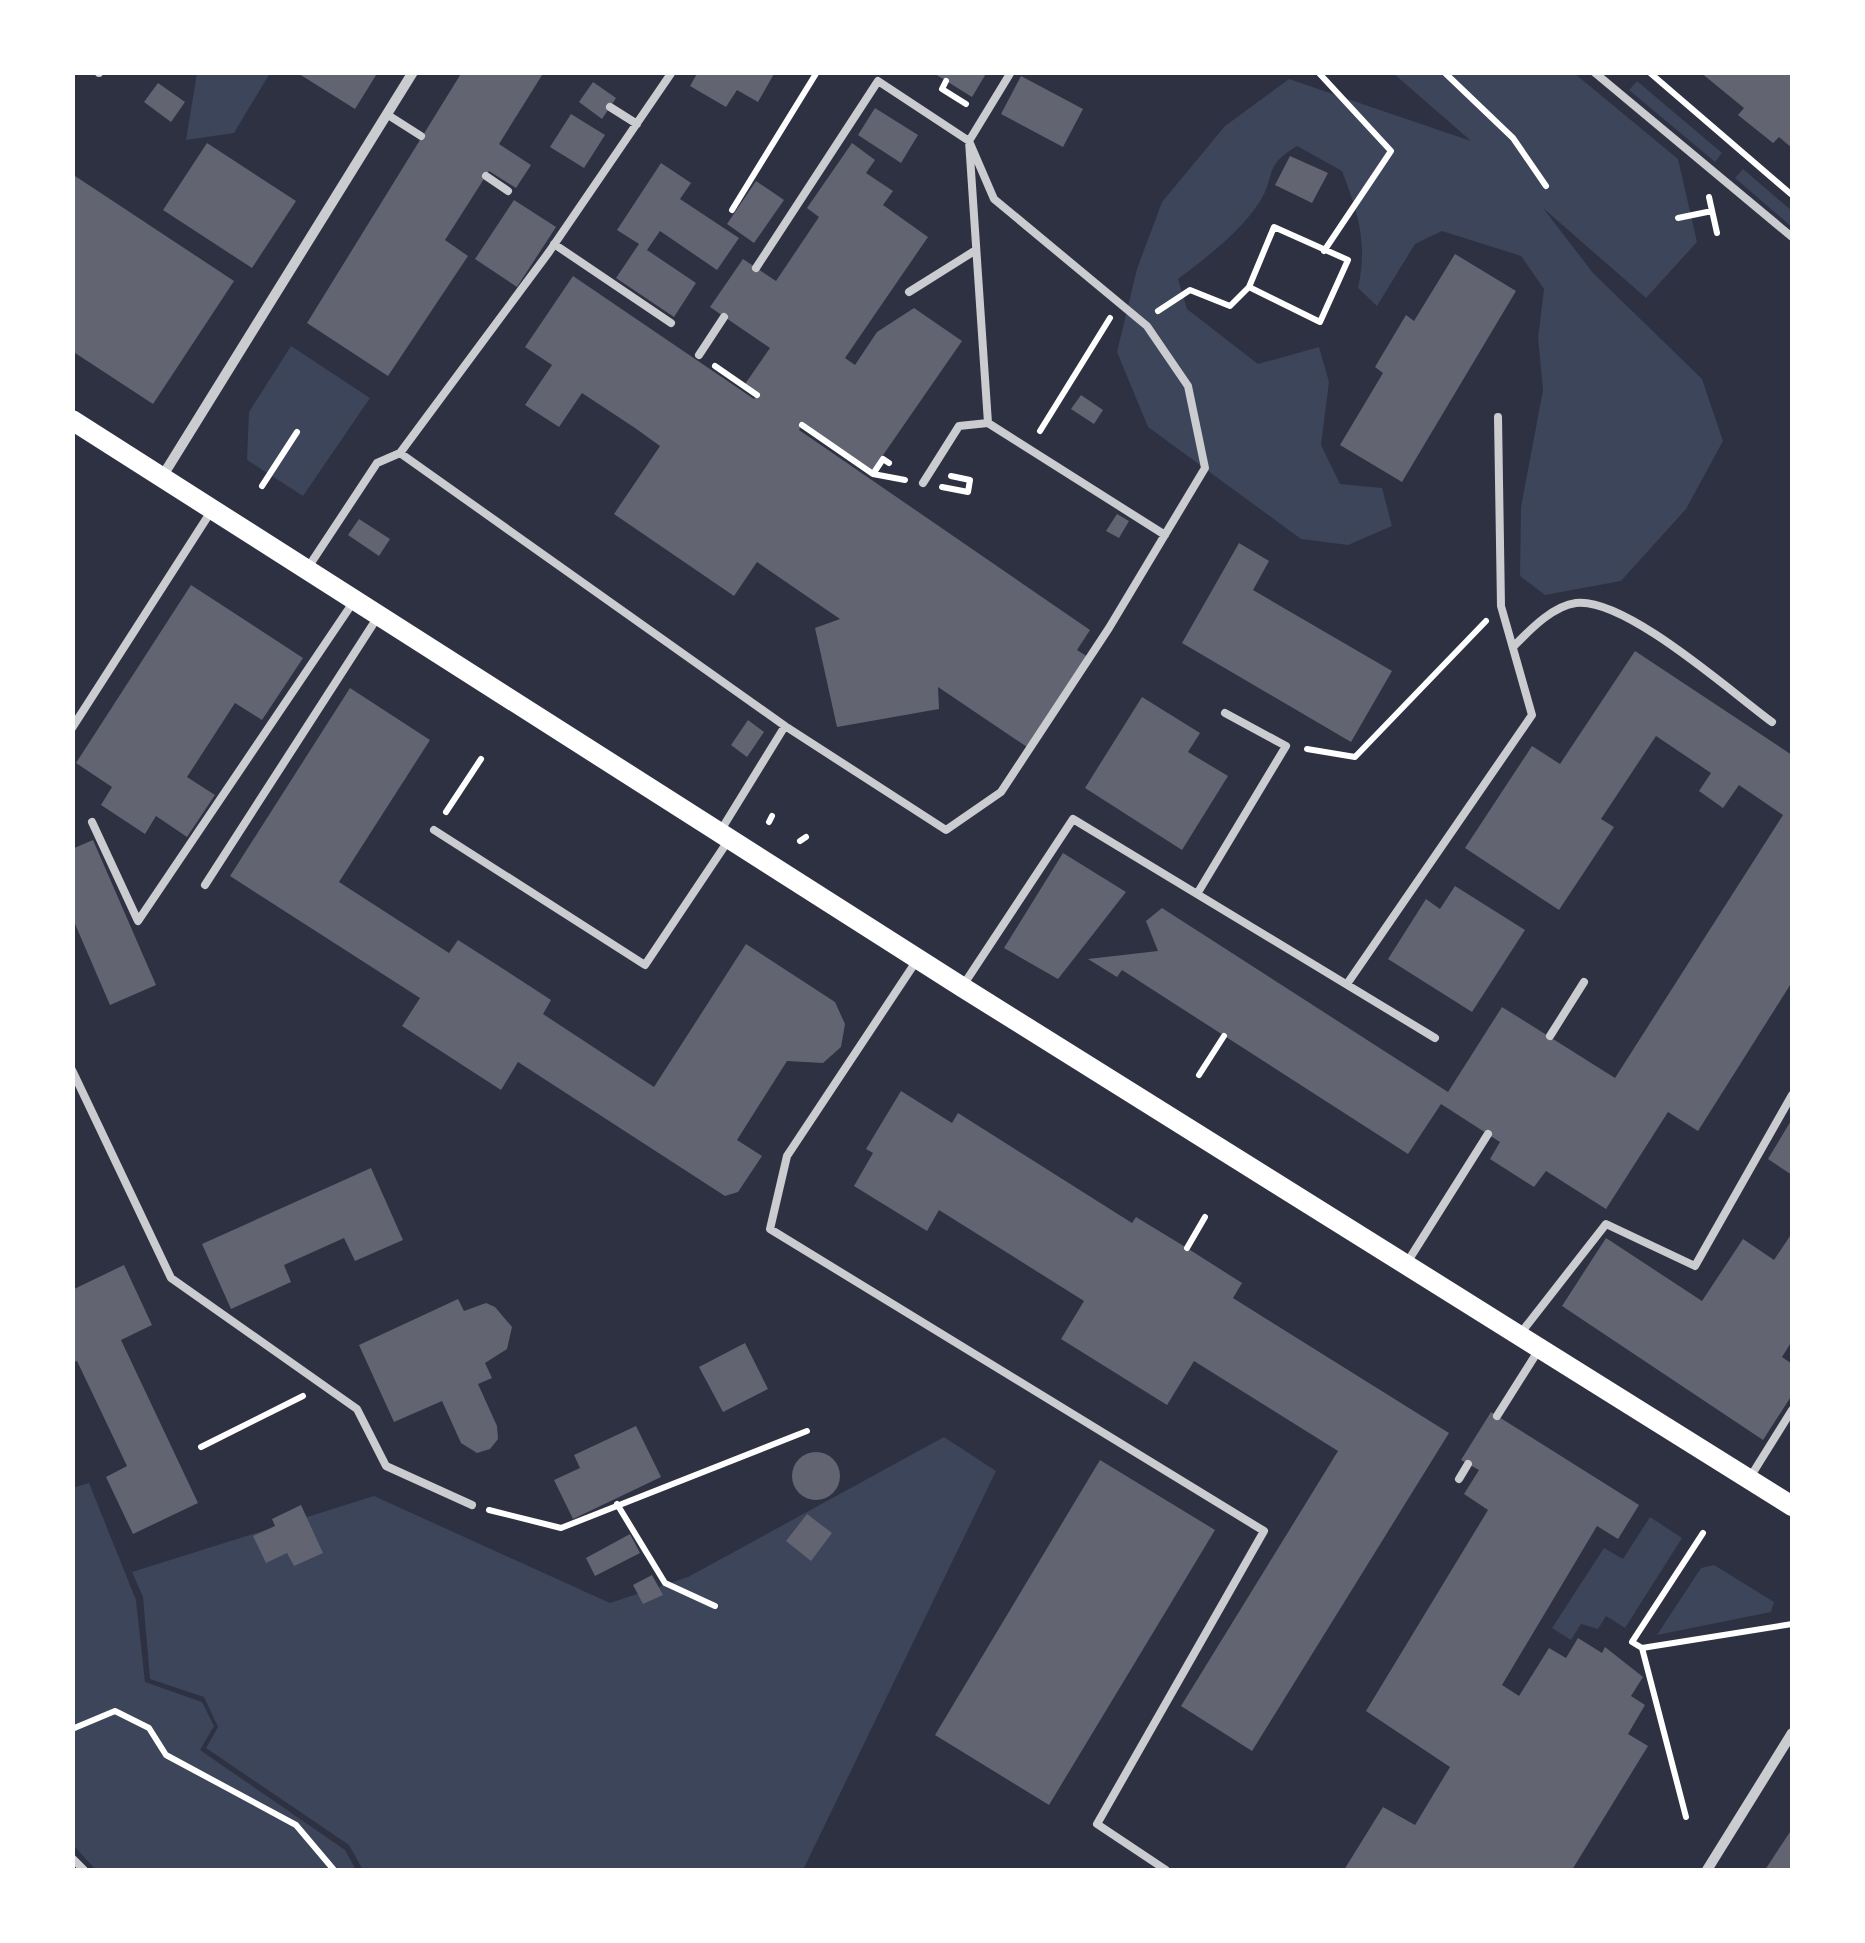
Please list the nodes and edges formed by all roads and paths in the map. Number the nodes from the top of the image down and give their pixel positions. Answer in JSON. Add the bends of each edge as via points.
{"nodes":[{"id":1,"x":414,"y":72,"type":"edge"},
{"id":2,"x":672,"y":72,"type":"edge"},
{"id":3,"x":817,"y":72,"type":"edge"},
{"id":4,"x":1011,"y":72,"type":"edge"},
{"id":5,"x":1318,"y":72,"type":"edge"},
{"id":6,"x":1444,"y":72,"type":"edge"},
{"id":7,"x":1594,"y":72,"type":"edge"},
{"id":8,"x":1649,"y":72,"type":"edge"},
{"id":9,"x":946,"y":82,"type":"dead end"},
{"id":10,"x":966,"y":104,"type":"dead end"},
{"id":11,"x":610,"y":107,"type":"dead end"},
{"id":12,"x":388,"y":115,"type":"junction"},
{"id":13,"x":637,"y":124,"type":"junction"},
{"id":14,"x":421,"y":136,"type":"dead end"},
{"id":15,"x":969,"y":140,"type":"junction"},
{"id":16,"x":486,"y":176,"type":"dead end"},
{"id":17,"x":1546,"y":186,"type":"dead end"},
{"id":18,"x":508,"y":192,"type":"dead end"},
{"id":19,"x":1792,"y":194,"type":"edge"},
{"id":20,"x":732,"y":210,"type":"dead end"},
{"id":21,"x":1712,"y":211,"type":"dead end"},
{"id":22,"x":1678,"y":218,"type":"dead end"},
{"id":23,"x":1792,"y":237,"type":"edge"},
{"id":24,"x":554,"y":244,"type":"junction"},
{"id":25,"x":976,"y":250,"type":"junction"},
{"id":26,"x":1324,"y":250,"type":"junction"},
{"id":27,"x":756,"y":268,"type":"dead end"},
{"id":28,"x":1250,"y":287,"type":"junction"},
{"id":29,"x":908,"y":292,"type":"dead end"},
{"id":30,"x":1119,"y":304,"type":"junction"},
{"id":31,"x":724,"y":316,"type":"dead end"},
{"id":32,"x":671,"y":322,"type":"dead end"},
{"id":33,"x":1147,"y":326,"type":"junction"},
{"id":34,"x":698,"y":355,"type":"dead end"},
{"id":35,"x":1498,"y":417,"type":"dead end"},
{"id":36,"x":72,"y":420,"type":"edge"},
{"id":37,"x":988,"y":423,"type":"junction"},
{"id":38,"x":802,"y":425,"type":"dead end"},
{"id":39,"x":297,"y":432,"type":"dead end"},
{"id":40,"x":1028,"y":448,"type":"junction"},
{"id":41,"x":400,"y":453,"type":"junction"},
{"id":42,"x":888,"y":463,"type":"dead end"},
{"id":43,"x":162,"y":477,"type":"junction"},
{"id":44,"x":923,"y":484,"type":"dead end"},
{"id":45,"x":262,"y":486,"type":"dead end"},
{"id":46,"x":212,"y":509,"type":"junction"},
{"id":47,"x":1165,"y":534,"type":"junction"},
{"id":48,"x":307,"y":569,"type":"junction"},
{"id":49,"x":355,"y":600,"type":"junction"},
{"id":50,"x":1501,"y":606,"type":"junction"},
{"id":51,"x":379,"y":615,"type":"junction"},
{"id":52,"x":1512,"y":647,"type":"junction"},
{"id":53,"x":1225,"y":713,"type":"dead end"},
{"id":54,"x":1772,"y":722,"type":"dead end"},
{"id":55,"x":785,"y":726,"type":"junction"},
{"id":56,"x":72,"y":728,"type":"edge"},
{"id":57,"x":1286,"y":746,"type":"junction"},
{"id":58,"x":482,"y":759,"type":"dead end"},
{"id":59,"x":92,"y":822,"type":"dead end"},
{"id":60,"x":434,"y":830,"type":"joint"},
{"id":61,"x":726,"y":834,"type":"junction"},
{"id":62,"x":206,"y":884,"type":"dead end"},
{"id":63,"x":1197,"y":894,"type":"junction"},
{"id":64,"x":918,"y":959,"type":"junction"},
{"id":65,"x":1584,"y":982,"type":"dead end"},
{"id":66,"x":1347,"y":984,"type":"junction"},
{"id":67,"x":962,"y":988,"type":"junction"},
{"id":68,"x":1224,"y":1036,"type":"dead end"},
{"id":69,"x":1550,"y":1036,"type":"dead end"},
{"id":70,"x":1436,"y":1038,"type":"dead end"},
{"id":71,"x":72,"y":1070,"type":"edge"},
{"id":72,"x":1199,"y":1075,"type":"dead end"},
{"id":73,"x":1792,"y":1095,"type":"edge"},
{"id":74,"x":1488,"y":1134,"type":"dead end"},
{"id":75,"x":1204,"y":1217,"type":"dead end"},
{"id":76,"x":1187,"y":1248,"type":"dead end"},
{"id":77,"x":1405,"y":1266,"type":"junction"},
{"id":78,"x":1517,"y":1337,"type":"junction"},
{"id":79,"x":1538,"y":1350,"type":"junction"},
{"id":80,"x":322,"y":1386,"type":"junction"},
{"id":81,"x":1792,"y":1410,"type":"edge"},
{"id":82,"x":1497,"y":1416,"type":"dead end"},
{"id":83,"x":807,"y":1431,"type":"dead end"},
{"id":84,"x":201,"y":1447,"type":"dead end"},
{"id":85,"x":1468,"y":1464,"type":"dead end"},
{"id":86,"x":1458,"y":1479,"type":"dead end"},
{"id":87,"x":1750,"y":1479,"type":"junction"},
{"id":88,"x":618,"y":1504,"type":"junction"},
{"id":89,"x":472,"y":1505,"type":"joint"},
{"id":90,"x":1792,"y":1506,"type":"edge"},
{"id":91,"x":1703,"y":1533,"type":"dead end"},
{"id":92,"x":716,"y":1606,"type":"dead end"},
{"id":93,"x":1792,"y":1624,"type":"edge"},
{"id":94,"x":1642,"y":1648,"type":"junction"},
{"id":95,"x":72,"y":1728,"type":"edge"},
{"id":96,"x":1792,"y":1733,"type":"edge"},
{"id":97,"x":1686,"y":1816,"type":"dead end"},
{"id":98,"x":72,"y":1858,"type":"edge"},
{"id":99,"x":84,"y":1870,"type":"edge"},
{"id":100,"x":334,"y":1870,"type":"edge"},
{"id":101,"x":1166,"y":1870,"type":"edge"},
{"id":102,"x":1707,"y":1870,"type":"edge"}],
"edges":[{"from":1,"to":12,"type":"street"},
{"from":2,"to":13,"type":"lane"},
{"from":3,"to":20,"type":"path"},
{"from":4,"to":15,"type":"lane"},
{"from":5,"to":26,"type":"path","via":[[1392,152]]},
{"from":6,"to":17,"type":"path","via":[[1512,138]]},
{"from":7,"to":23,"type":"lane"},
{"from":8,"to":19,"type":"path"},
{"from":9,"to":10,"type":"path","via":[[942,89]]},
{"from":11,"to":13,"type":"lane"},
{"from":12,"to":14,"type":"lane"},
{"from":12,"to":43,"type":"street"},
{"from":13,"to":24,"type":"lane"},
{"from":15,"to":25,"type":"lane"},
{"from":15,"to":27,"type":"lane","via":[[878,81]]},
{"from":15,"to":30,"type":"lane","via":[[994,199]]},
{"from":16,"to":18,"type":"lane"},
{"from":21,"to":22,"type":"path"},
{"from":24,"to":32,"type":"lane"},
{"from":24,"to":41,"type":"lane"},
{"from":25,"to":29,"type":"lane"},
{"from":25,"to":37,"type":"lane"},
{"from":26,"to":28,"type":"path","via":[[1274,226]]},
{"from":26,"to":28,"type":"path","via":[[1348,260],[1320,322]]},
{"from":28,"to":33,"type":"path","via":[[1230,306],[1190,290]]},
{"from":30,"to":33,"type":"lane"},
{"from":30,"to":40,"type":"path"},
{"from":31,"to":34,"type":"lane"},
{"from":33,"to":47,"type":"lane","via":[[1188,386],[1205,468]]},
{"from":35,"to":50,"type":"lane"},
{"from":36,"to":43,"type":"main road"},
{"from":37,"to":40,"type":"lane"},
{"from":37,"to":44,"type":"lane","via":[[959,426]]},
{"from":38,"to":42,"type":"path","via":[[877,475],[883,460]]},
{"from":39,"to":45,"type":"path"},
{"from":40,"to":47,"type":"lane"},
{"from":41,"to":48,"type":"lane","via":[[376,463]]},
{"from":41,"to":55,"type":"lane"},
{"from":43,"to":46,"type":"main road"},
{"from":46,"to":48,"type":"main road"},
{"from":46,"to":56,"type":"lane"},
{"from":47,"to":55,"type":"lane","via":[[1002,792],[946,830]]},
{"from":48,"to":49,"type":"main road"},
{"from":49,"to":51,"type":"main road"},
{"from":49,"to":59,"type":"lane","via":[[138,921]]},
{"from":50,"to":52,"type":"lane"},
{"from":50,"to":57,"type":"path","via":[[1355,757]]},
{"from":51,"to":61,"type":"main road"},
{"from":51,"to":62,"type":"lane"},
{"from":52,"to":54,"type":"lane","via":[[1574,603],[1612,607]]},
{"from":52,"to":66,"type":"lane","via":[[1532,715]]},
{"from":53,"to":57,"type":"lane"},
{"from":55,"to":61,"type":"lane"},
{"from":57,"to":63,"type":"lane"},
{"from":58,"to":60,"type":"path"},
{"from":60,"to":61,"type":"lane","via":[[645,966]]},
{"from":61,"to":64,"type":"main road"},
{"from":63,"to":66,"type":"lane"},
{"from":63,"to":67,"type":"lane","via":[[1073,819]]},
{"from":64,"to":67,"type":"main road"},
{"from":64,"to":101,"type":"lane","via":[[787,1156],[770,1229],[1264,1531],[1096,1824]]},
{"from":65,"to":69,"type":"lane"},
{"from":66,"to":70,"type":"lane"},
{"from":67,"to":77,"type":"main road"},
{"from":68,"to":72,"type":"path"},
{"from":71,"to":80,"type":"lane","via":[[171,1278]]},
{"from":73,"to":78,"type":"lane","via":[[1695,1266],[1606,1224]]},
{"from":74,"to":77,"type":"lane"},
{"from":75,"to":76,"type":"path"},
{"from":77,"to":78,"type":"main road"},
{"from":78,"to":79,"type":"main road"},
{"from":79,"to":82,"type":"lane"},
{"from":79,"to":87,"type":"main road"},
{"from":80,"to":84,"type":"path"},
{"from":80,"to":89,"type":"lane","via":[[357,1409],[386,1466]]},
{"from":81,"to":87,"type":"lane"},
{"from":83,"to":88,"type":"path"},
{"from":85,"to":86,"type":"lane"},
{"from":87,"to":90,"type":"main road"},
{"from":88,"to":89,"type":"path","via":[[561,1528]]},
{"from":88,"to":92,"type":"path","via":[[665,1583]]},
{"from":91,"to":94,"type":"path","via":[[1632,1642]]},
{"from":93,"to":94,"type":"path"},
{"from":94,"to":97,"type":"path"},
{"from":95,"to":100,"type":"path","via":[[115,1711],[149,1728],[166,1755],[296,1825]]},
{"from":96,"to":102,"type":"street"},
{"from":98,"to":99,"type":"lane"}]}
